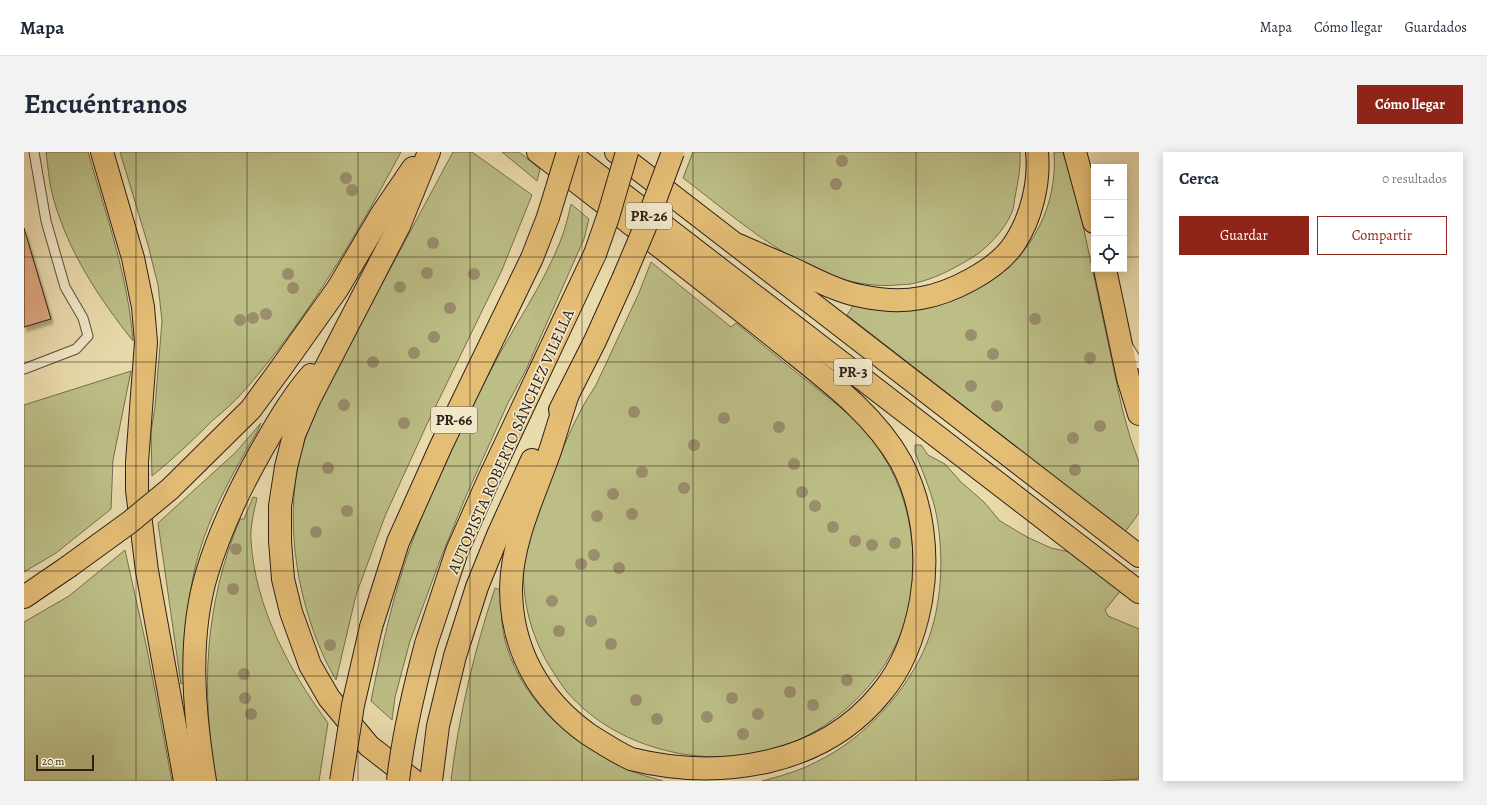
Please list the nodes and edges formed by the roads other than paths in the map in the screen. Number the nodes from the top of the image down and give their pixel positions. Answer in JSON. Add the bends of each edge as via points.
{"nodes":[{"id":1,"x":34,"y":152,"type":"edge"},
{"id":2,"x":102,"y":152,"type":"edge"},
{"id":3,"x":424,"y":152,"type":"edge"},
{"id":4,"x":429,"y":152,"type":"edge"},
{"id":5,"x":538,"y":152,"type":"edge"},
{"id":6,"x":568,"y":152,"type":"edge"},
{"id":7,"x":616,"y":152,"type":"edge"},
{"id":8,"x":627,"y":152,"type":"edge"},
{"id":9,"x":673,"y":152,"type":"edge"},
{"id":10,"x":1037,"y":152,"type":"edge"},
{"id":11,"x":1075,"y":152,"type":"edge"},
{"id":12,"x":1091,"y":211,"type":"edge"},
{"id":13,"x":738,"y":245,"type":"junction"},
{"id":14,"x":1106,"y":272,"type":"edge"},
{"id":15,"x":1118,"y":330,"type":"junction"},
{"id":16,"x":336,"y":345,"type":"junction"},
{"id":17,"x":1139,"y":364,"type":"edge"},
{"id":18,"x":24,"y":369,"type":"edge"},
{"id":19,"x":567,"y":397,"type":"junction"},
{"id":20,"x":1139,"y":414,"type":"edge"},
{"id":21,"x":1139,"y":556,"type":"edge"},
{"id":22,"x":61,"y":572,"type":"junction"},
{"id":23,"x":24,"y":592,"type":"edge"},
{"id":24,"x":1139,"y":592,"type":"edge"},
{"id":25,"x":24,"y":597,"type":"edge"},
{"id":26,"x":185,"y":781,"type":"edge"},
{"id":27,"x":205,"y":781,"type":"edge"},
{"id":28,"x":341,"y":781,"type":"edge"},
{"id":29,"x":398,"y":781,"type":"edge"},
{"id":30,"x":414,"y":781,"type":"edge"},
{"id":31,"x":431,"y":781,"type":"edge"}],
"edges":[{"from":1,"to":18,"type":"lane","via":[[46,221],[65,287],[83,318],[88,336],[76,349]]},
{"from":2,"to":26,"type":"main road","via":[[133,258],[143,307],[146,342],[137,490],[147,571]]},
{"from":3,"to":22,"type":"main road","bridge":true,"via":[[381,215],[338,288],[251,409],[170,489],[130,522]]},
{"from":4,"to":16,"type":"main road","via":[[399,226]]},
{"from":5,"to":19,"type":"main road","via":[[711,286],[850,400],[880,432],[900,461],[912,487],[921,524],[924,552],[923,588],[918,618],[909,646],[884,691],[862,714],[830,740],[775,767],[751,773],[696,775],[668,771],[632,760],[604,744],[563,713],[528,667],[515,626],[511,586],[514,562],[527,512]]},
{"from":6,"to":24,"type":"main road","number":"PR-3"},
{"from":6,"to":28,"type":"main road","number":"PR-66","bridge":true,"via":[[532,258],[441,446],[398,542],[371,627],[352,705]]},
{"from":7,"to":13,"type":"main road","number":"PR-3"},
{"from":8,"to":29,"type":"main road","name":"AUTOPISTA ROBERTO SÁNCHEZ VILELLA","bridge":true,"via":[[596,254],[457,550],[415,686]]},
{"from":9,"to":19,"type":"main road","number":"PR-26","bridge":true,"via":[[624,279]]},
{"from":10,"to":13,"type":"main road","via":[[1037,181],[1032,203],[1014,245],[997,263],[975,277],[922,298],[894,300],[860,296],[822,283]]},
{"from":11,"to":12,"type":"main road"},
{"from":13,"to":21,"type":"main road","number":"PR-3"},
{"from":14,"to":15,"type":"main road"},
{"from":15,"to":17,"type":"lane"},
{"from":15,"to":20,"type":"main road"},
{"from":16,"to":27,"type":"main road","via":[[288,405],[253,465],[218,538],[207,574],[198,617],[195,669],[199,737]]},
{"from":16,"to":30,"type":"main road","via":[[308,400],[294,435],[286,467],[280,506],[283,579],[291,612],[310,665],[330,698],[370,746]]},
{"from":19,"to":31,"type":"main road","via":[[528,468],[477,587],[455,656],[438,726]]},
{"from":22,"to":23,"type":"main road"},
{"from":22,"to":25,"type":"main road"}]}
